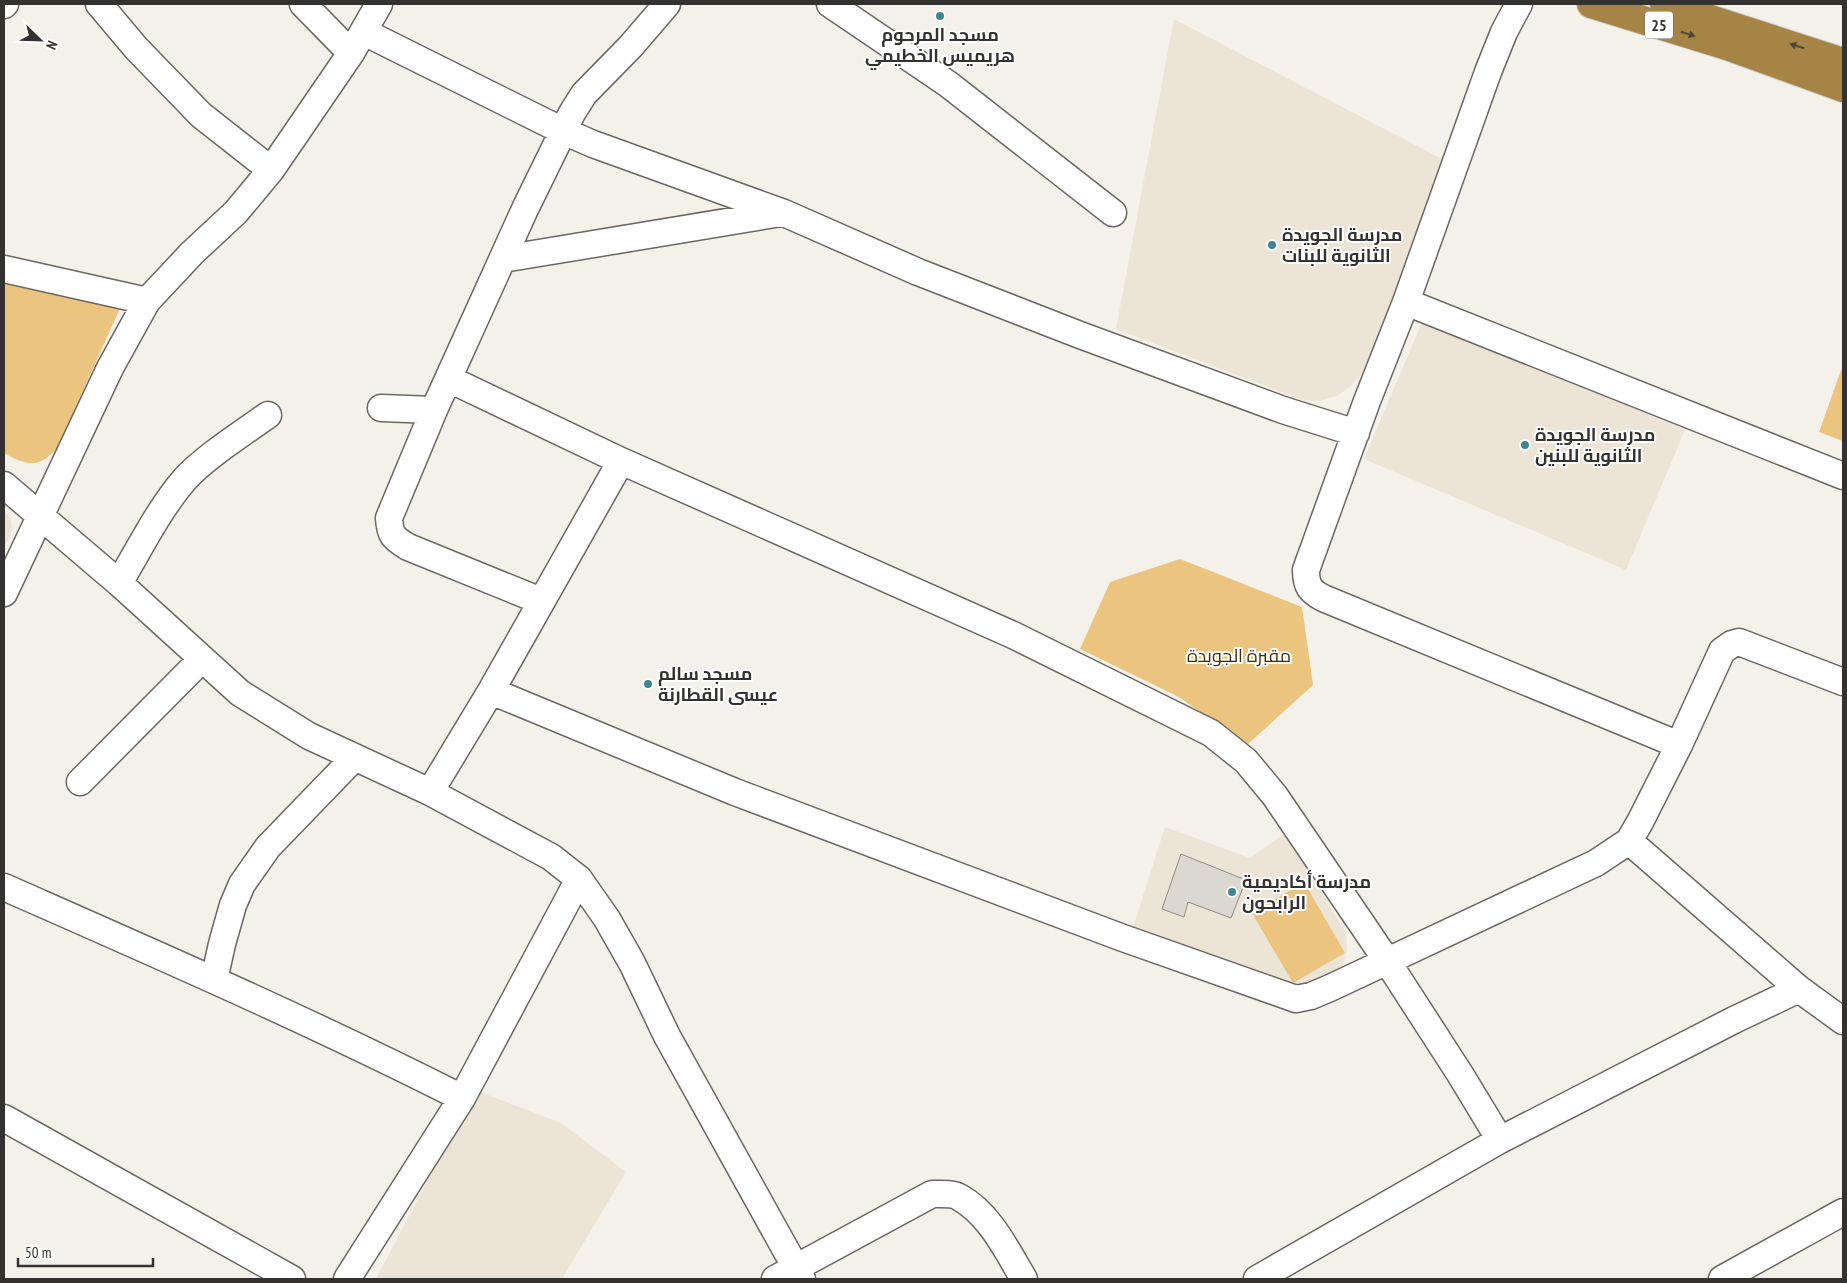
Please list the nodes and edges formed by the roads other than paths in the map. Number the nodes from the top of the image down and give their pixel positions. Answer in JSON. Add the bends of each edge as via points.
{"nodes":[{"id":1,"x":99,"y":4,"type":"edge"},
{"id":2,"x":303,"y":4,"type":"edge"},
{"id":3,"x":379,"y":4,"type":"edge"},
{"id":4,"x":667,"y":4,"type":"edge"},
{"id":5,"x":830,"y":4,"type":"edge"},
{"id":6,"x":1519,"y":4,"type":"edge"},
{"id":7,"x":1591,"y":4,"type":"edge"},
{"id":8,"x":1664,"y":4,"type":"edge"},
{"id":9,"x":357,"y":42,"type":"junction"},
{"id":10,"x":1843,"y":62,"type":"edge"},
{"id":11,"x":1843,"y":88,"type":"edge"},
{"id":12,"x":563,"y":131,"type":"junction"},
{"id":13,"x":271,"y":170,"type":"junction"},
{"id":14,"x":784,"y":213,"type":"junction"},
{"id":15,"x":1113,"y":213,"type":"dead end"},
{"id":16,"x":503,"y":259,"type":"junction"},
{"id":17,"x":4,"y":269,"type":"edge"},
{"id":18,"x":147,"y":301,"type":"junction"},
{"id":19,"x":1406,"y":302,"type":"junction"},
{"id":20,"x":449,"y":379,"type":"junction"},
{"id":21,"x":382,"y":408,"type":"dead end"},
{"id":22,"x":434,"y":410,"type":"junction"},
{"id":23,"x":268,"y":415,"type":"dead end"},
{"id":24,"x":1356,"y":433,"type":"junction"},
{"id":25,"x":620,"y":461,"type":"junction"},
{"id":26,"x":1843,"y":476,"type":"edge"},
{"id":27,"x":4,"y":485,"type":"edge"},
{"id":28,"x":40,"y":517,"type":"junction"},
{"id":29,"x":119,"y":583,"type":"junction"},
{"id":30,"x":4,"y":593,"type":"edge"},
{"id":31,"x":542,"y":601,"type":"junction"},
{"id":32,"x":202,"y":659,"type":"junction"},
{"id":33,"x":1843,"y":682,"type":"edge"},
{"id":34,"x":491,"y":691,"type":"junction"},
{"id":35,"x":1679,"y":745,"type":"junction"},
{"id":36,"x":354,"y":758,"type":"junction"},
{"id":37,"x":80,"y":782,"type":"dead end"},
{"id":38,"x":430,"y":792,"type":"junction"},
{"id":39,"x":1629,"y":841,"type":"junction"},
{"id":40,"x":579,"y":879,"type":"junction"},
{"id":41,"x":4,"y":887,"type":"edge"},
{"id":42,"x":1387,"y":961,"type":"junction"},
{"id":43,"x":214,"y":980,"type":"junction"},
{"id":44,"x":1799,"y":989,"type":"junction"},
{"id":45,"x":1843,"y":1021,"type":"edge"},
{"id":46,"x":462,"y":1098,"type":"junction"},
{"id":47,"x":4,"y":1118,"type":"edge"},
{"id":48,"x":1500,"y":1140,"type":"junction"},
{"id":49,"x":1843,"y":1212,"type":"edge"},
{"id":50,"x":790,"y":1276,"type":"edge"},
{"id":51,"x":292,"y":1279,"type":"edge"},
{"id":52,"x":347,"y":1279,"type":"edge"},
{"id":53,"x":1024,"y":1279,"type":"edge"},
{"id":54,"x":1257,"y":1279,"type":"edge"},
{"id":55,"x":1722,"y":1279,"type":"edge"}],
"edges":[{"from":1,"to":13,"type":"street","via":[[136,48],[201,115]]},
{"from":2,"to":9,"type":"street"},
{"from":3,"to":9,"type":"street"},
{"from":4,"to":12,"type":"street","via":[[584,94]]},
{"from":5,"to":15,"type":"street","via":[[948,84]]},
{"from":6,"to":19,"type":"street","via":[[1488,72]]},
{"from":7,"to":11,"type":"highway","number":"25","one_way":true,"via":[[1727,46]]},
{"from":10,"to":8,"type":"highway","number":"25","one_way":true},
{"from":9,"to":12,"type":"street"},
{"from":9,"to":13,"type":"street"},
{"from":12,"to":14,"type":"street"},
{"from":12,"to":16,"type":"street"},
{"from":13,"to":18,"type":"street","via":[[236,212]]},
{"from":14,"to":16,"type":"street"},
{"from":14,"to":24,"type":"street","via":[[918,272],[1080,335],[1283,410]]},
{"from":16,"to":20,"type":"street"},
{"from":17,"to":18,"type":"street"},
{"from":18,"to":28,"type":"street","via":[[110,368]]},
{"from":19,"to":24,"type":"street"},
{"from":19,"to":26,"type":"street"},
{"from":20,"to":22,"type":"street"},
{"from":20,"to":25,"type":"street"},
{"from":21,"to":22,"type":"street"},
{"from":22,"to":31,"type":"street","via":[[389,518],[390,532],[408,546]]},
{"from":23,"to":29,"type":"street","via":[[186,478]]},
{"from":24,"to":35,"type":"street","via":[[1306,570],[1310,590]]},
{"from":25,"to":31,"type":"street"},
{"from":25,"to":42,"type":"street","via":[[1013,635],[1211,733],[1246,761],[1275,796]]},
{"from":27,"to":28,"type":"street"},
{"from":28,"to":29,"type":"street"},
{"from":28,"to":30,"type":"street"},
{"from":29,"to":32,"type":"street"},
{"from":31,"to":34,"type":"street"},
{"from":32,"to":36,"type":"street","via":[[240,693],[310,736]]},
{"from":32,"to":37,"type":"street"},
{"from":33,"to":35,"type":"street","via":[[1739,642],[1732,644],[1722,651]]},
{"from":34,"to":38,"type":"street"},
{"from":34,"to":42,"type":"street","via":[[734,792],[1275,993],[1296,999],[1311,996]]},
{"from":35,"to":39,"type":"street"},
{"from":36,"to":38,"type":"street"},
{"from":36,"to":43,"type":"street","via":[[268,847],[242,884],[233,905]]},
{"from":38,"to":40,"type":"street","via":[[552,857]]},
{"from":39,"to":42,"type":"street","via":[[1596,864]]},
{"from":39,"to":44,"type":"street"},
{"from":40,"to":46,"type":"street"},
{"from":40,"to":50,"type":"street","via":[[632,963]]},
{"from":41,"to":43,"type":"street"},
{"from":42,"to":48,"type":"street"},
{"from":43,"to":46,"type":"street"},
{"from":44,"to":45,"type":"street"},
{"from":44,"to":48,"type":"street"},
{"from":46,"to":52,"type":"street"},
{"from":47,"to":51,"type":"street"},
{"from":48,"to":54,"type":"street"},
{"from":49,"to":55,"type":"street"},
{"from":50,"to":53,"type":"street","via":[[932,1194],[958,1196],[977,1210],[996,1232]]}]}
